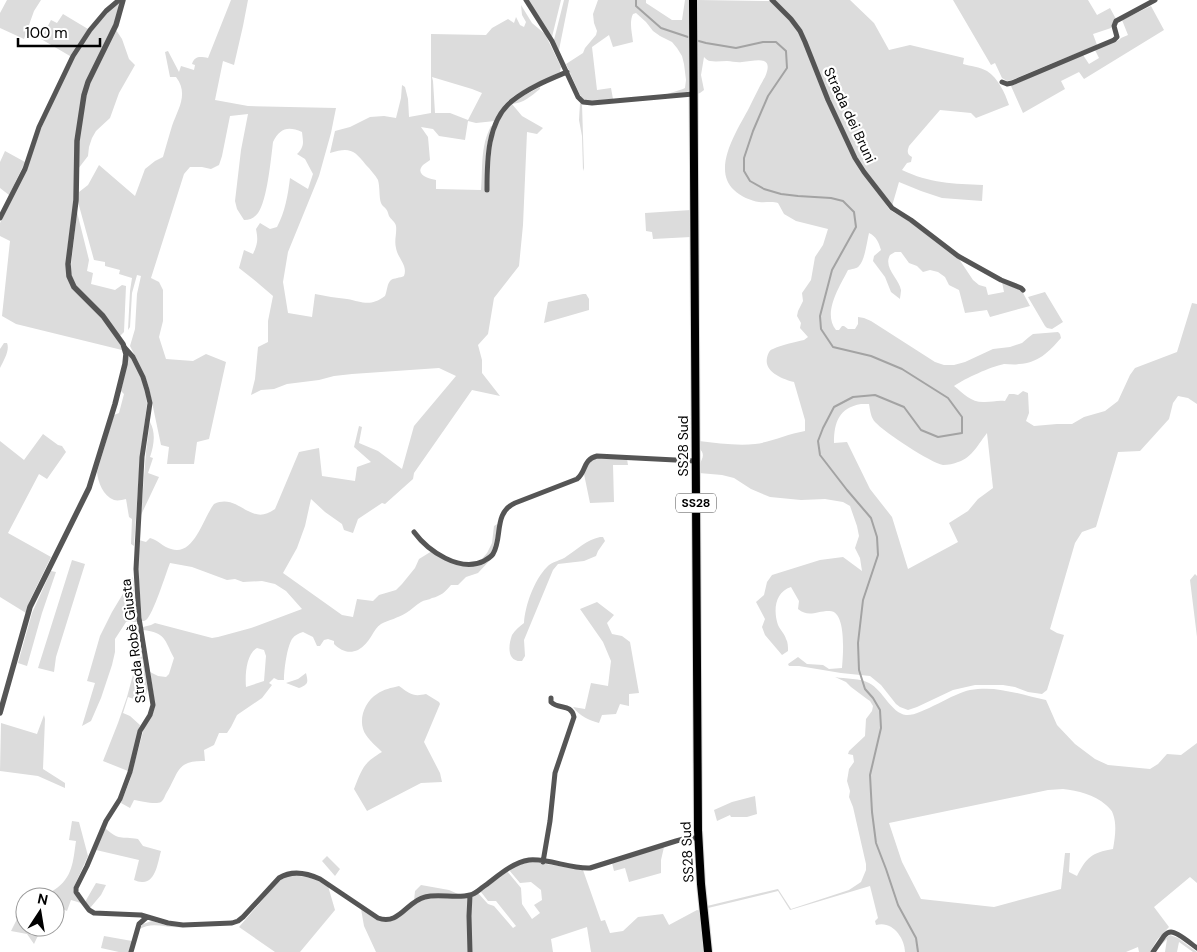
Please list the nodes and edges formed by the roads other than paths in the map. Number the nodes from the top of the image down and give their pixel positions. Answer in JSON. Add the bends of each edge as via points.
{"nodes":[{"id":1,"x":121,"y":0,"type":"edge"},
{"id":2,"x":526,"y":0,"type":"edge"},
{"id":3,"x":693,"y":0,"type":"edge"},
{"id":4,"x":772,"y":0,"type":"edge"},
{"id":5,"x":1155,"y":0,"type":"edge"},
{"id":6,"x":567,"y":72,"type":"junction"},
{"id":7,"x":1002,"y":82,"type":"dead end"},
{"id":8,"x":694,"y":94,"type":"junction"},
{"id":9,"x":487,"y":190,"type":"dead end"},
{"id":10,"x":0,"y":218,"type":"edge"},
{"id":11,"x":1023,"y":290,"type":"dead end"},
{"id":12,"x":125,"y":348,"type":"junction"},
{"id":13,"x":695,"y":461,"type":"junction"},
{"id":14,"x":414,"y":532,"type":"dead end"},
{"id":15,"x":551,"y":698,"type":"dead end"},
{"id":16,"x":0,"y":712,"type":"edge"},
{"id":17,"x":698,"y":838,"type":"junction"},
{"id":18,"x":543,"y":862,"type":"junction"},
{"id":19,"x":470,"y":895,"type":"junction"},
{"id":20,"x":147,"y":916,"type":"junction"},
{"id":21,"x":1197,"y":948,"type":"edge"},
{"id":22,"x":131,"y":952,"type":"edge"},
{"id":23,"x":470,"y":952,"type":"edge"},
{"id":24,"x":708,"y":952,"type":"edge"},
{"id":25,"x":1153,"y":952,"type":"edge"}],
"edges":[{"from":1,"to":10,"type":"street","via":[[106,11],[73,56]]},
{"from":1,"to":12,"type":"street","via":[[116,25],[88,82],[83,100],[68,268],[74,288],[109,324]]},
{"from":2,"to":6,"type":"street"},
{"from":3,"to":8,"type":"main road","name":"SS28 Sud","number":"SS28"},
{"from":4,"to":11,"type":"street","name":"Strada dei Bruni","via":[[801,34],[857,162],[892,208],[962,259]]},
{"from":5,"to":7,"type":"street","via":[[1116,21],[1117,36],[1114,40],[1012,83]]},
{"from":6,"to":8,"type":"street","via":[[578,97],[586,103]]},
{"from":6,"to":9,"type":"street","via":[[525,92],[504,109],[490,144]]},
{"from":8,"to":13,"type":"main road","name":"SS28 Sud","number":"SS28"},
{"from":12,"to":16,"type":"street","via":[[125,366],[92,477],[31,605]]},
{"from":12,"to":20,"type":"street","name":"Strada Robè Giusta","via":[[143,377],[150,403],[142,457],[136,569],[139,618],[152,707],[142,727],[120,799],[106,821],[75,889],[92,912]]},
{"from":13,"to":14,"type":"street","via":[[592,457],[576,480],[507,508],[501,517],[493,554],[477,564],[449,560]]},
{"from":13,"to":17,"type":"main road","name":"SS28 Sud","number":"SS28"},
{"from":15,"to":18,"type":"street","via":[[553,705],[571,709],[574,717],[555,773]]},
{"from":17,"to":18,"type":"street","via":[[676,841],[590,868]]},
{"from":17,"to":24,"type":"main road","name":"SS28 Sud","number":"SS28"},
{"from":18,"to":19,"type":"street","via":[[532,860],[516,864]]},
{"from":19,"to":20,"type":"street","name":"Strada Robè Giusta","via":[[424,897],[395,918],[385,920],[320,879],[292,874],[278,879],[235,922],[186,926]]},
{"from":19,"to":23,"type":"street"},
{"from":20,"to":22,"type":"street","via":[[138,924]]},
{"from":21,"to":25,"type":"street","via":[[1172,932],[1164,936]]}]}
